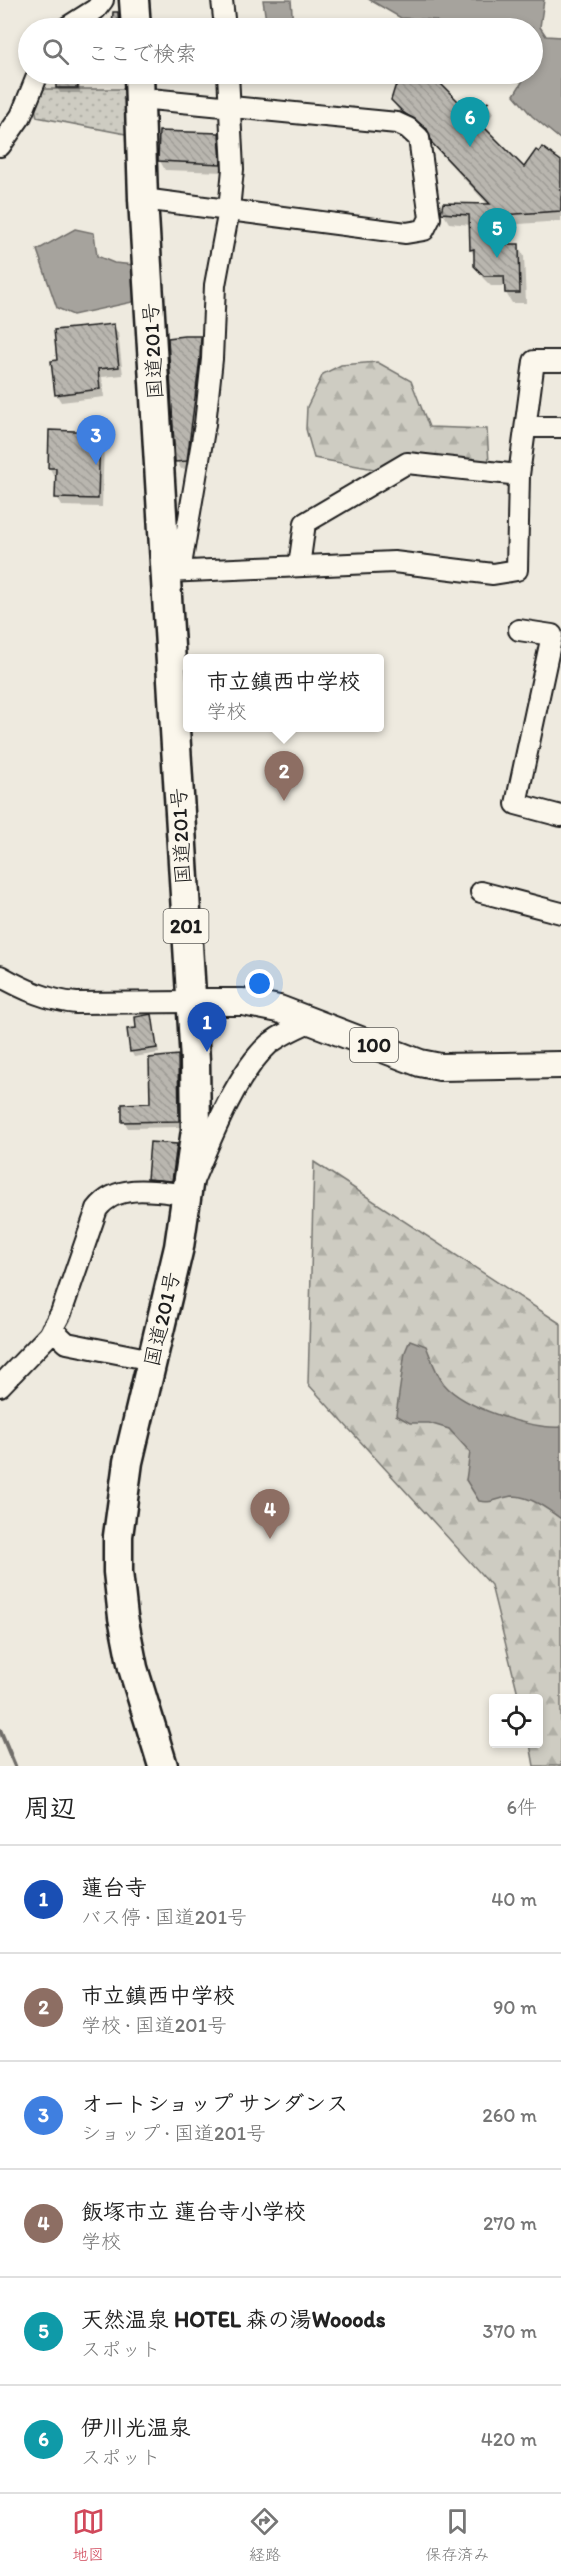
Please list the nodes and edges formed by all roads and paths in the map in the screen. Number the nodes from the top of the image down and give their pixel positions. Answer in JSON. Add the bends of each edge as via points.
{"nodes":[{"id":1,"x":103,"y":0,"type":"edge"},
{"id":2,"x":134,"y":0,"type":"edge"},
{"id":3,"x":222,"y":0,"type":"edge"},
{"id":4,"x":82,"y":18,"type":"edge"},
{"id":5,"x":135,"y":18,"type":"edge"},
{"id":6,"x":224,"y":18,"type":"edge"},
{"id":7,"x":34,"y":84,"type":"edge"},
{"id":8,"x":229,"y":84,"type":"edge"},
{"id":9,"x":139,"y":86,"type":"edge"},
{"id":10,"x":231,"y":107,"type":"junction"},
{"id":11,"x":0,"y":146,"type":"edge"},
{"id":12,"x":143,"y":199,"type":"junction"},
{"id":13,"x":229,"y":210,"type":"junction"},
{"id":14,"x":561,"y":361,"type":"edge"},
{"id":15,"x":526,"y":427,"type":"junction"},
{"id":16,"x":561,"y":427,"type":"edge"},
{"id":17,"x":519,"y":475,"type":"junction"},
{"id":18,"x":299,"y":566,"type":"junction"},
{"id":19,"x":173,"y":572,"type":"junction"},
{"id":20,"x":519,"y":630,"type":"dead end"},
{"id":21,"x":561,"y":816,"type":"edge"},
{"id":22,"x":481,"y":892,"type":"dead end"},
{"id":23,"x":561,"y":913,"type":"edge"},
{"id":24,"x":0,"y":976,"type":"edge"},
{"id":25,"x":190,"y":1002,"type":"junction"},
{"id":26,"x":314,"y":1020,"type":"junction"},
{"id":27,"x":561,"y":1065,"type":"edge"},
{"id":28,"x":187,"y":1195,"type":"junction"},
{"id":29,"x":52,"y":1329,"type":"junction"},
{"id":30,"x":152,"y":1360,"type":"junction"},
{"id":31,"x":0,"y":1386,"type":"edge"},
{"id":32,"x":163,"y":1766,"type":"edge"}],
"edges":[{"from":1,"to":4,"type":"street"},
{"from":2,"to":5,"type":"highway"},
{"from":3,"to":6,"type":"street"},
{"from":7,"to":11,"type":"street","via":[[21,116]]},
{"from":8,"to":10,"type":"street"},
{"from":9,"to":10,"type":"street"},
{"from":9,"to":12,"type":"highway","name":"国道201号","number":"201"},
{"from":10,"to":13,"type":"street","via":[[233,169]]},
{"from":10,"to":13,"type":"street","via":[[397,123],[408,128],[420,138],[430,218],[424,230],[406,233]]},
{"from":12,"to":13,"type":"street"},
{"from":12,"to":19,"type":"highway","name":"国道201号","number":"201"},
{"from":13,"to":19,"type":"street","via":[[215,285],[205,424]]},
{"from":14,"to":15,"type":"street","via":[[534,361]]},
{"from":15,"to":16,"type":"street"},
{"from":15,"to":17,"type":"street"},
{"from":17,"to":18,"type":"street","via":[[407,463],[305,523]]},
{"from":17,"to":18,"type":"street","via":[[517,570],[493,574],[394,562]]},
{"from":18,"to":19,"type":"street"},
{"from":19,"to":25,"type":"highway","name":"国道201号","number":"201"},
{"from":20,"to":21,"type":"street","via":[[552,635],[516,804]]},
{"from":22,"to":23,"type":"street"},
{"from":24,"to":25,"type":"street","via":[[29,992],[76,1004]]},
{"from":25,"to":26,"type":"main road","number":"100","via":[[243,1002]]},
{"from":25,"to":28,"type":"highway","name":"国道201号","number":"201","via":[[196,1130]]},
{"from":26,"to":27,"type":"main road","number":"100","via":[[420,1063],[440,1067]]},
{"from":26,"to":28,"type":"street","via":[[268,1045],[257,1059],[225,1109]]},
{"from":28,"to":29,"type":"street","via":[[149,1190],[118,1193],[104,1200],[97,1209]]},
{"from":28,"to":30,"type":"highway","name":"国道201号","number":"201"},
{"from":29,"to":30,"type":"street","via":[[67,1343]]},
{"from":29,"to":31,"type":"street"},
{"from":30,"to":32,"type":"highway","name":"国道201号","number":"201","via":[[120,1505],[118,1572],[133,1668]]}]}
